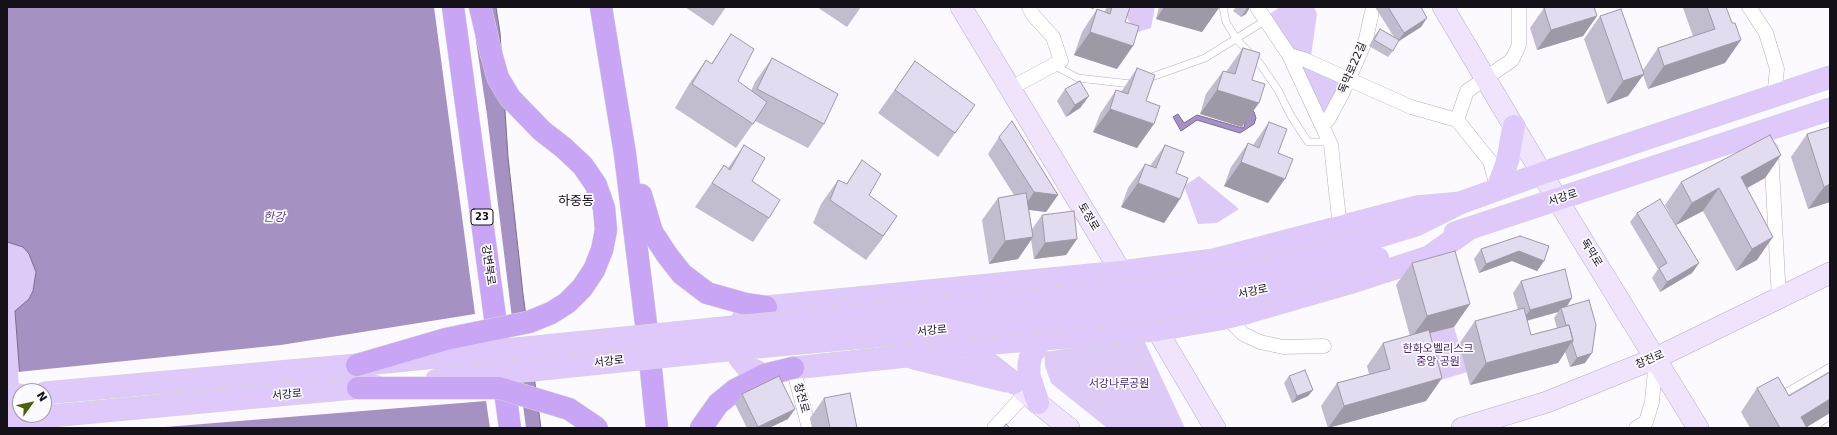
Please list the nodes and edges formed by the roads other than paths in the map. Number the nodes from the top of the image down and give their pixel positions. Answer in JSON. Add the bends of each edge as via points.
{"nodes":[{"id":1,"x":453,"y":7,"type":"edge"},
{"id":2,"x":480,"y":7,"type":"edge"},
{"id":3,"x":601,"y":7,"type":"edge"},
{"id":4,"x":961,"y":7,"type":"edge"},
{"id":5,"x":1029,"y":7,"type":"edge"},
{"id":6,"x":1223,"y":7,"type":"edge"},
{"id":7,"x":1373,"y":7,"type":"edge"},
{"id":8,"x":1443,"y":7,"type":"edge"},
{"id":9,"x":1519,"y":7,"type":"edge"},
{"id":10,"x":1749,"y":7,"type":"edge"},
{"id":11,"x":1264,"y":12,"type":"edge"},
{"id":12,"x":1237,"y":40,"type":"junction"},
{"id":13,"x":1289,"y":55,"type":"junction"},
{"id":14,"x":1053,"y":65,"type":"junction"},
{"id":15,"x":1485,"y":77,"type":"junction"},
{"id":16,"x":1830,"y":77,"type":"edge"},
{"id":17,"x":1348,"y":80,"type":"junction"},
{"id":18,"x":1009,"y":89,"type":"junction"},
{"id":19,"x":1774,"y":97,"type":"junction"},
{"id":20,"x":1830,"y":109,"type":"edge"},
{"id":21,"x":1457,"y":120,"type":"junction"},
{"id":22,"x":1322,"y":124,"type":"junction"},
{"id":23,"x":1514,"y":126,"type":"junction"},
{"id":24,"x":1770,"y":129,"type":"junction"},
{"id":25,"x":1330,"y":142,"type":"junction"},
{"id":26,"x":626,"y":154,"type":"junction"},
{"id":27,"x":1543,"y":173,"type":"junction"},
{"id":28,"x":1497,"y":190,"type":"junction"},
{"id":29,"x":1558,"y":200,"type":"junction"},
{"id":30,"x":1460,"y":203,"type":"junction"},
{"id":31,"x":1340,"y":228,"type":"junction"},
{"id":32,"x":1470,"y":228,"type":"junction"},
{"id":33,"x":1375,"y":248,"type":"junction"},
{"id":34,"x":1121,"y":272,"type":"junction"},
{"id":35,"x":1830,"y":273,"type":"edge"},
{"id":36,"x":870,"y":296,"type":"junction"},
{"id":37,"x":1779,"y":298,"type":"junction"},
{"id":38,"x":766,"y":306,"type":"junction"},
{"id":39,"x":1231,"y":317,"type":"junction"},
{"id":40,"x":1157,"y":330,"type":"junction"},
{"id":41,"x":1042,"y":339,"type":"junction"},
{"id":42,"x":967,"y":345,"type":"junction"},
{"id":43,"x":1324,"y":346,"type":"dead end"},
{"id":44,"x":907,"y":356,"type":"junction"},
{"id":45,"x":1656,"y":358,"type":"junction"},
{"id":46,"x":357,"y":366,"type":"junction"},
{"id":47,"x":1830,"y":367,"type":"edge"},
{"id":48,"x":793,"y":368,"type":"junction"},
{"id":49,"x":764,"y":376,"type":"junction"},
{"id":50,"x":358,"y":388,"type":"junction"},
{"id":51,"x":736,"y":390,"type":"junction"},
{"id":52,"x":52,"y":392,"type":"edge"},
{"id":53,"x":1026,"y":393,"type":"junction"},
{"id":54,"x":1772,"y":400,"type":"edge"},
{"id":55,"x":656,"y":418,"type":"edge"},
{"id":56,"x":7,"y":420,"type":"edge"},
{"id":57,"x":1211,"y":424,"type":"edge"},
{"id":58,"x":1830,"y":425,"type":"edge"},
{"id":59,"x":510,"y":428,"type":"edge"},
{"id":60,"x":597,"y":428,"type":"edge"},
{"id":61,"x":701,"y":428,"type":"edge"},
{"id":62,"x":710,"y":428,"type":"edge"},
{"id":63,"x":809,"y":428,"type":"edge"},
{"id":64,"x":994,"y":428,"type":"edge"},
{"id":65,"x":1069,"y":428,"type":"edge"},
{"id":66,"x":1462,"y":428,"type":"edge"},
{"id":67,"x":1636,"y":428,"type":"edge"},
{"id":68,"x":1698,"y":428,"type":"edge"},
{"id":69,"x":1825,"y":428,"type":"edge"}],
"edges":[{"from":1,"to":59,"type":"highway","name":"강변북로","number":"23","bridge":true},
{"from":2,"to":46,"type":"highway","bridge":true,"via":[[498,78],[510,98],[542,132],[583,166],[596,185],[604,208],[606,230],[602,250],[594,270],[582,288],[551,314],[529,322],[446,339]]},
{"from":3,"to":26,"type":"highway"},
{"from":4,"to":18,"type":"main road","name":"토정로"},
{"from":5,"to":14,"type":"street","via":[[1053,37],[1061,61]]},
{"from":6,"to":12,"type":"lane","via":[[1226,22]]},
{"from":7,"to":17,"type":"street","name":"독막로22길","via":[[1366,38]]},
{"from":8,"to":15,"type":"main road","name":"독막로"},
{"from":9,"to":15,"type":"street","via":[[1519,45],[1512,60]]},
{"from":10,"to":19,"type":"street","via":[[1766,33],[1777,69]]},
{"from":11,"to":12,"type":"lane"},
{"from":11,"to":13,"type":"street"},
{"from":12,"to":14,"type":"lane","via":[[1205,58],[1131,84],[1078,78]]},
{"from":12,"to":25,"type":"lane","via":[[1258,61],[1308,142]]},
{"from":13,"to":17,"type":"street"},
{"from":13,"to":22,"type":"street"},
{"from":14,"to":18,"type":"street"},
{"from":15,"to":21,"type":"street","via":[[1467,90]]},
{"from":15,"to":23,"type":"main road","name":"독막로"},
{"from":16,"to":19,"type":"main road","name":"서강로"},
{"from":17,"to":21,"type":"street","via":[[1411,107]]},
{"from":17,"to":22,"type":"street","name":"독막로22길","via":[[1328,120]]},
{"from":18,"to":34,"type":"main road","name":"토정로"},
{"from":19,"to":27,"type":"main road","name":"서강로"},
{"from":20,"to":24,"type":"main road","name":"서강로"},
{"from":21,"to":28,"type":"street","via":[[1490,161]]},
{"from":22,"to":25,"type":"street"},
{"from":23,"to":27,"type":"main road","name":"독막로"},
{"from":23,"to":28,"type":"main road","via":[[1508,159]]},
{"from":24,"to":29,"type":"main road","name":"서강로"},
{"from":24,"to":37,"type":"street"},
{"from":25,"to":31,"type":"street"},
{"from":26,"to":38,"type":"highway","via":[[652,232],[682,274],[707,293],[746,304]]},
{"from":26,"to":55,"type":"highway"},
{"from":27,"to":28,"type":"main road","name":"서강로"},
{"from":27,"to":29,"type":"main road","name":"독막로"},
{"from":28,"to":30,"type":"main road","name":"서강로"},
{"from":29,"to":32,"type":"main road","name":"서강로"},
{"from":29,"to":45,"type":"main road","name":"독막로"},
{"from":30,"to":31,"type":"main road","via":[[1417,207]]},
{"from":30,"to":33,"type":"main road","name":"서강로"},
{"from":31,"to":34,"type":"main road","via":[[1214,260]]},
{"from":32,"to":33,"type":"main road","name":"서강로"},
{"from":32,"to":39,"type":"main road","via":[[1429,257]]},
{"from":33,"to":46,"type":"main road","name":"서강로","bridge":true,"via":[[1318,254],[1270,267],[1123,292],[743,326]]},
{"from":33,"to":50,"type":"main road","name":"서강로","bridge":true,"via":[[1275,287],[1212,301],[1148,311]]},
{"from":34,"to":36,"type":"main road"},
{"from":34,"to":40,"type":"main road","name":"토정로"},
{"from":35,"to":37,"type":"main road","name":"창전로"},
{"from":36,"to":38,"type":"main road"},
{"from":36,"to":42,"type":"main road","via":[[916,314]]},
{"from":37,"to":45,"type":"main road","name":"창전로"},
{"from":38,"to":49,"type":"main road","via":[[746,314],[737,329],[740,357],[748,367]]},
{"from":39,"to":40,"type":"main road"},
{"from":39,"to":43,"type":"street","via":[[1243,334],[1260,342],[1283,347]]},
{"from":40,"to":41,"type":"main road"},
{"from":40,"to":57,"type":"main road","name":"토정로"},
{"from":41,"to":42,"type":"main road"},
{"from":41,"to":53,"type":"main road","via":[[1031,355]]},
{"from":42,"to":44,"type":"main road"},
{"from":42,"to":53,"type":"main road"},
{"from":44,"to":48,"type":"main road"},
{"from":44,"to":53,"type":"main road"},
{"from":45,"to":66,"type":"main road","name":"창전로","via":[[1547,402]]},
{"from":45,"to":67,"type":"street","via":[[1652,402],[1646,422]]},
{"from":45,"to":68,"type":"main road","name":"독막로"},
{"from":46,"to":52,"type":"main road","name":"서강로","bridge":true},
{"from":47,"to":54,"type":"lane"},
{"from":48,"to":49,"type":"highway"},
{"from":48,"to":63,"type":"street","name":"창전로"},
{"from":49,"to":51,"type":"highway"},
{"from":50,"to":56,"type":"main road","name":"서강로","bridge":true},
{"from":50,"to":60,"type":"highway","bridge":true,"via":[[499,388],[569,409]]},
{"from":51,"to":61,"type":"highway","via":[[718,404]]},
{"from":51,"to":62,"type":"street"},
{"from":53,"to":64,"type":"street"},
{"from":53,"to":65,"type":"main road"},
{"from":58,"to":69,"type":"lane"}]}
